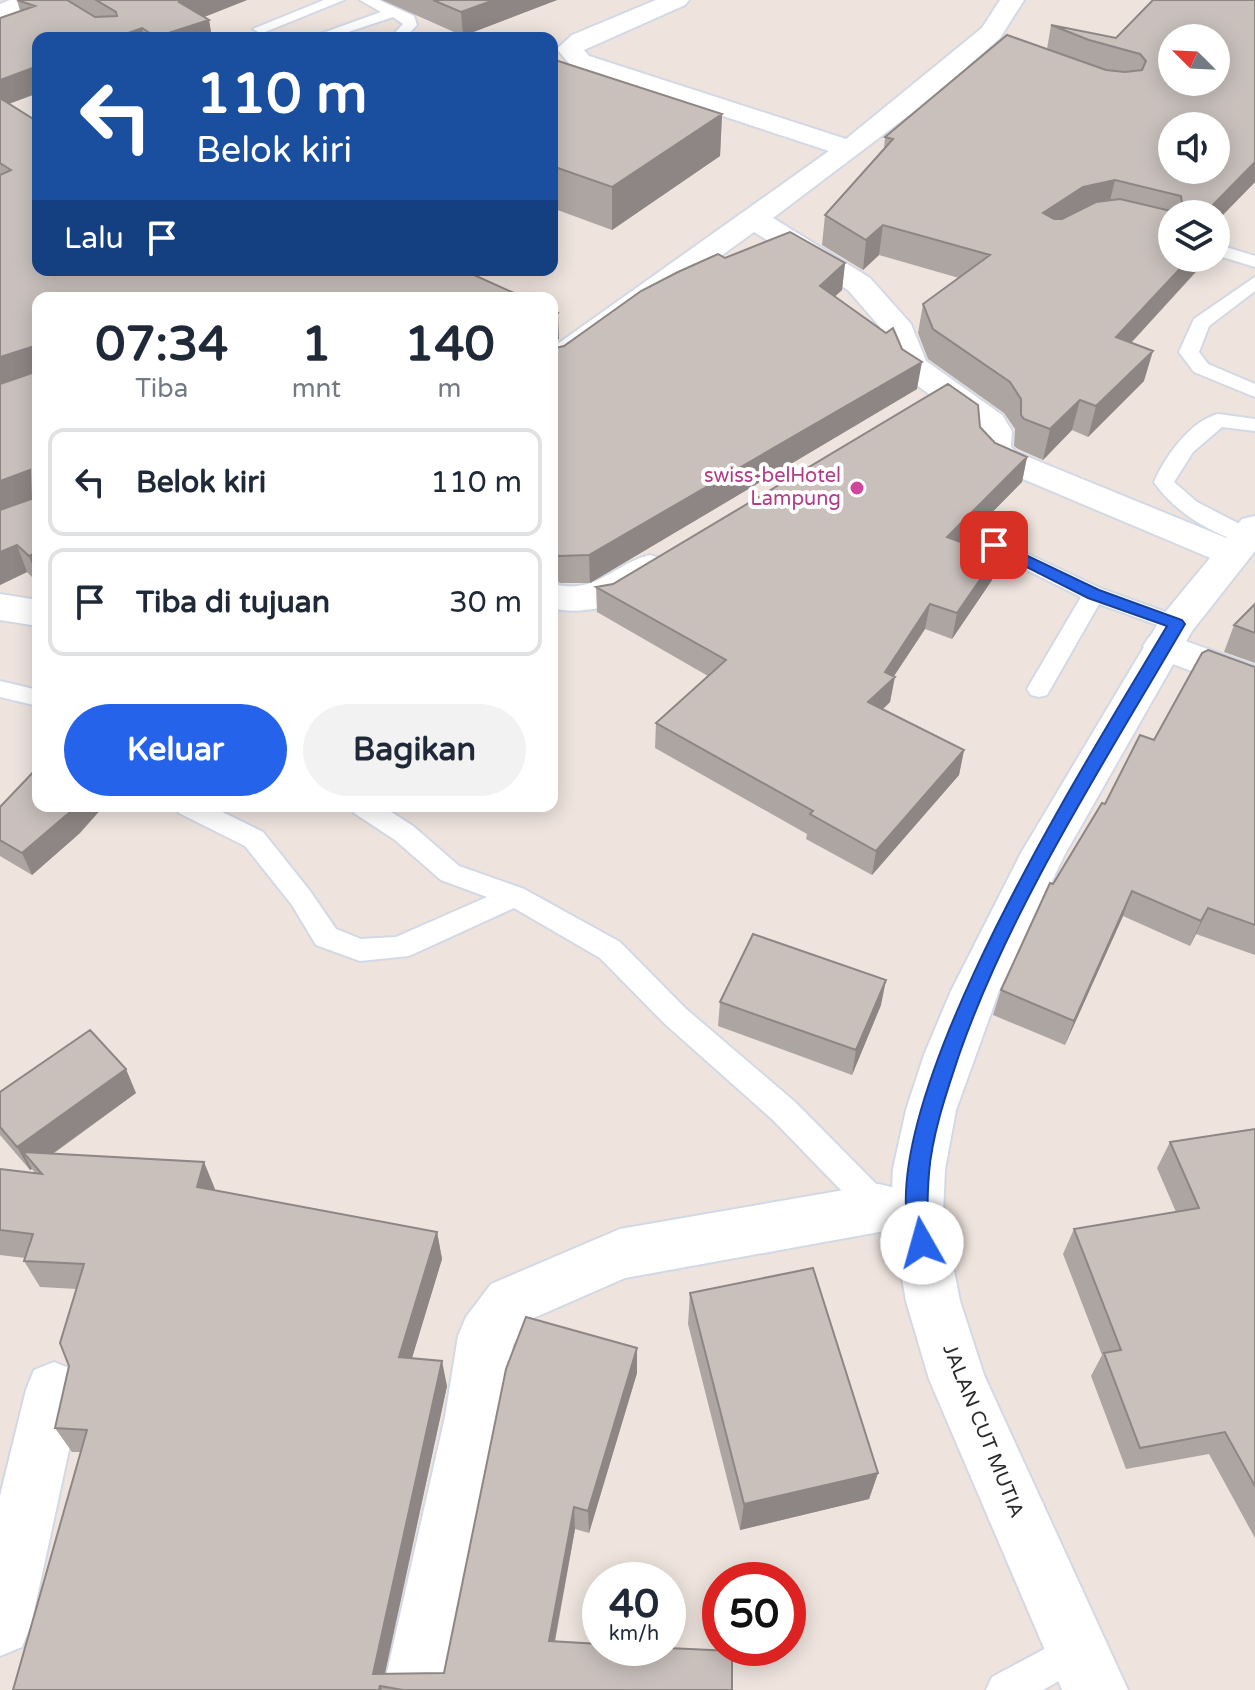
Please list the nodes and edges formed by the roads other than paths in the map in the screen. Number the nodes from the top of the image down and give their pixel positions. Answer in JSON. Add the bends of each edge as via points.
{"nodes":[{"id":1,"x":31,"y":0,"type":"edge"},
{"id":2,"x":299,"y":0,"type":"edge"},
{"id":3,"x":337,"y":0,"type":"edge"},
{"id":4,"x":367,"y":0,"type":"edge"},
{"id":5,"x":677,"y":0,"type":"edge"},
{"id":6,"x":1005,"y":1,"type":"edge"},
{"id":7,"x":394,"y":12,"type":"junction"},
{"id":8,"x":0,"y":13,"type":"edge"},
{"id":9,"x":263,"y":32,"type":"edge"},
{"id":10,"x":268,"y":32,"type":"edge"},
{"id":11,"x":334,"y":32,"type":"edge"},
{"id":12,"x":403,"y":32,"type":"edge"},
{"id":13,"x":850,"y":149,"type":"junction"},
{"id":14,"x":752,"y":218,"type":"junction"},
{"id":15,"x":1230,"y":254,"type":"edge"},
{"id":16,"x":1255,"y":262,"type":"edge"},
{"id":17,"x":1255,"y":282,"type":"edge"},
{"id":18,"x":558,"y":359,"type":"edge"},
{"id":19,"x":1255,"y":391,"type":"edge"},
{"id":20,"x":1255,"y":425,"type":"edge"},
{"id":21,"x":1245,"y":539,"type":"edge"},
{"id":22,"x":994,"y":545,"type":"dead end"},
{"id":23,"x":679,"y":550,"type":"edge"},
{"id":24,"x":1094,"y":594,"type":"junction"},
{"id":25,"x":558,"y":598,"type":"edge"},
{"id":26,"x":0,"y":607,"type":"edge"},
{"id":27,"x":32,"y":612,"type":"edge"},
{"id":28,"x":1170,"y":635,"type":"junction"},
{"id":29,"x":1255,"y":681,"type":"edge"},
{"id":30,"x":0,"y":689,"type":"edge"},
{"id":31,"x":1039,"y":689,"type":"dead end"},
{"id":32,"x":32,"y":697,"type":"edge"},
{"id":33,"x":200,"y":812,"type":"edge"},
{"id":34,"x":372,"y":812,"type":"edge"},
{"id":35,"x":515,"y":896,"type":"junction"},
{"id":36,"x":898,"y":1211,"type":"junction"},
{"id":37,"x":54,"y":1390,"type":"dead end"},
{"id":38,"x":0,"y":1625,"type":"edge"},
{"id":39,"x":1086,"y":1670,"type":"edge"},
{"id":40,"x":415,"y":1690,"type":"edge"},
{"id":41,"x":1005,"y":1690,"type":"edge"}],
"edges":[{"from":1,"to":8,"type":"street"},
{"from":2,"to":9,"type":"lane","via":[[279,6],[259,22]]},
{"from":3,"to":10,"type":"lane"},
{"from":4,"to":7,"type":"lane"},
{"from":5,"to":13,"type":"street","via":[[581,40],[571,54]]},
{"from":6,"to":13,"type":"street","via":[[1001,40]]},
{"from":7,"to":11,"type":"lane"},
{"from":7,"to":12,"type":"lane","via":[[409,19]]},
{"from":13,"to":14,"type":"street"},
{"from":14,"to":18,"type":"street"},
{"from":14,"to":21,"type":"street","via":[[859,284],[895,324],[930,399],[990,422],[994,450],[1004,459]]},
{"from":15,"to":16,"type":"lane"},
{"from":17,"to":19,"type":"lane","via":[[1201,323],[1189,352],[1201,368]]},
{"from":20,"to":21,"type":"lane","via":[[1218,420],[1169,467],[1164,482],[1168,492]]},
{"from":21,"to":28,"type":"street","name":"JALAN CUT MUTIA"},
{"from":22,"to":24,"type":"lane"},
{"from":23,"to":25,"type":"street","via":[[599,598]]},
{"from":24,"to":28,"type":"lane"},
{"from":24,"to":31,"type":"lane"},
{"from":26,"to":27,"type":"street"},
{"from":28,"to":29,"type":"street"},
{"from":28,"to":36,"type":"street","name":"JALAN CUT MUTIA","via":[[1043,853],[975,991],[931,1110],[919,1169]]},
{"from":30,"to":32,"type":"lane"},
{"from":33,"to":35,"type":"lane","via":[[254,839],[326,937],[360,950],[399,948]]},
{"from":34,"to":35,"type":"lane","via":[[450,873]]},
{"from":35,"to":36,"type":"lane","via":[[610,950],[675,1016]]},
{"from":36,"to":39,"type":"street","name":"JALAN CUT MUTIA","via":[[957,1379]]},
{"from":36,"to":40,"type":"street","via":[[620,1254],[510,1302],[486,1336],[474,1417]]},
{"from":37,"to":38,"type":"street"},
{"from":39,"to":41,"type":"lane"}]}
